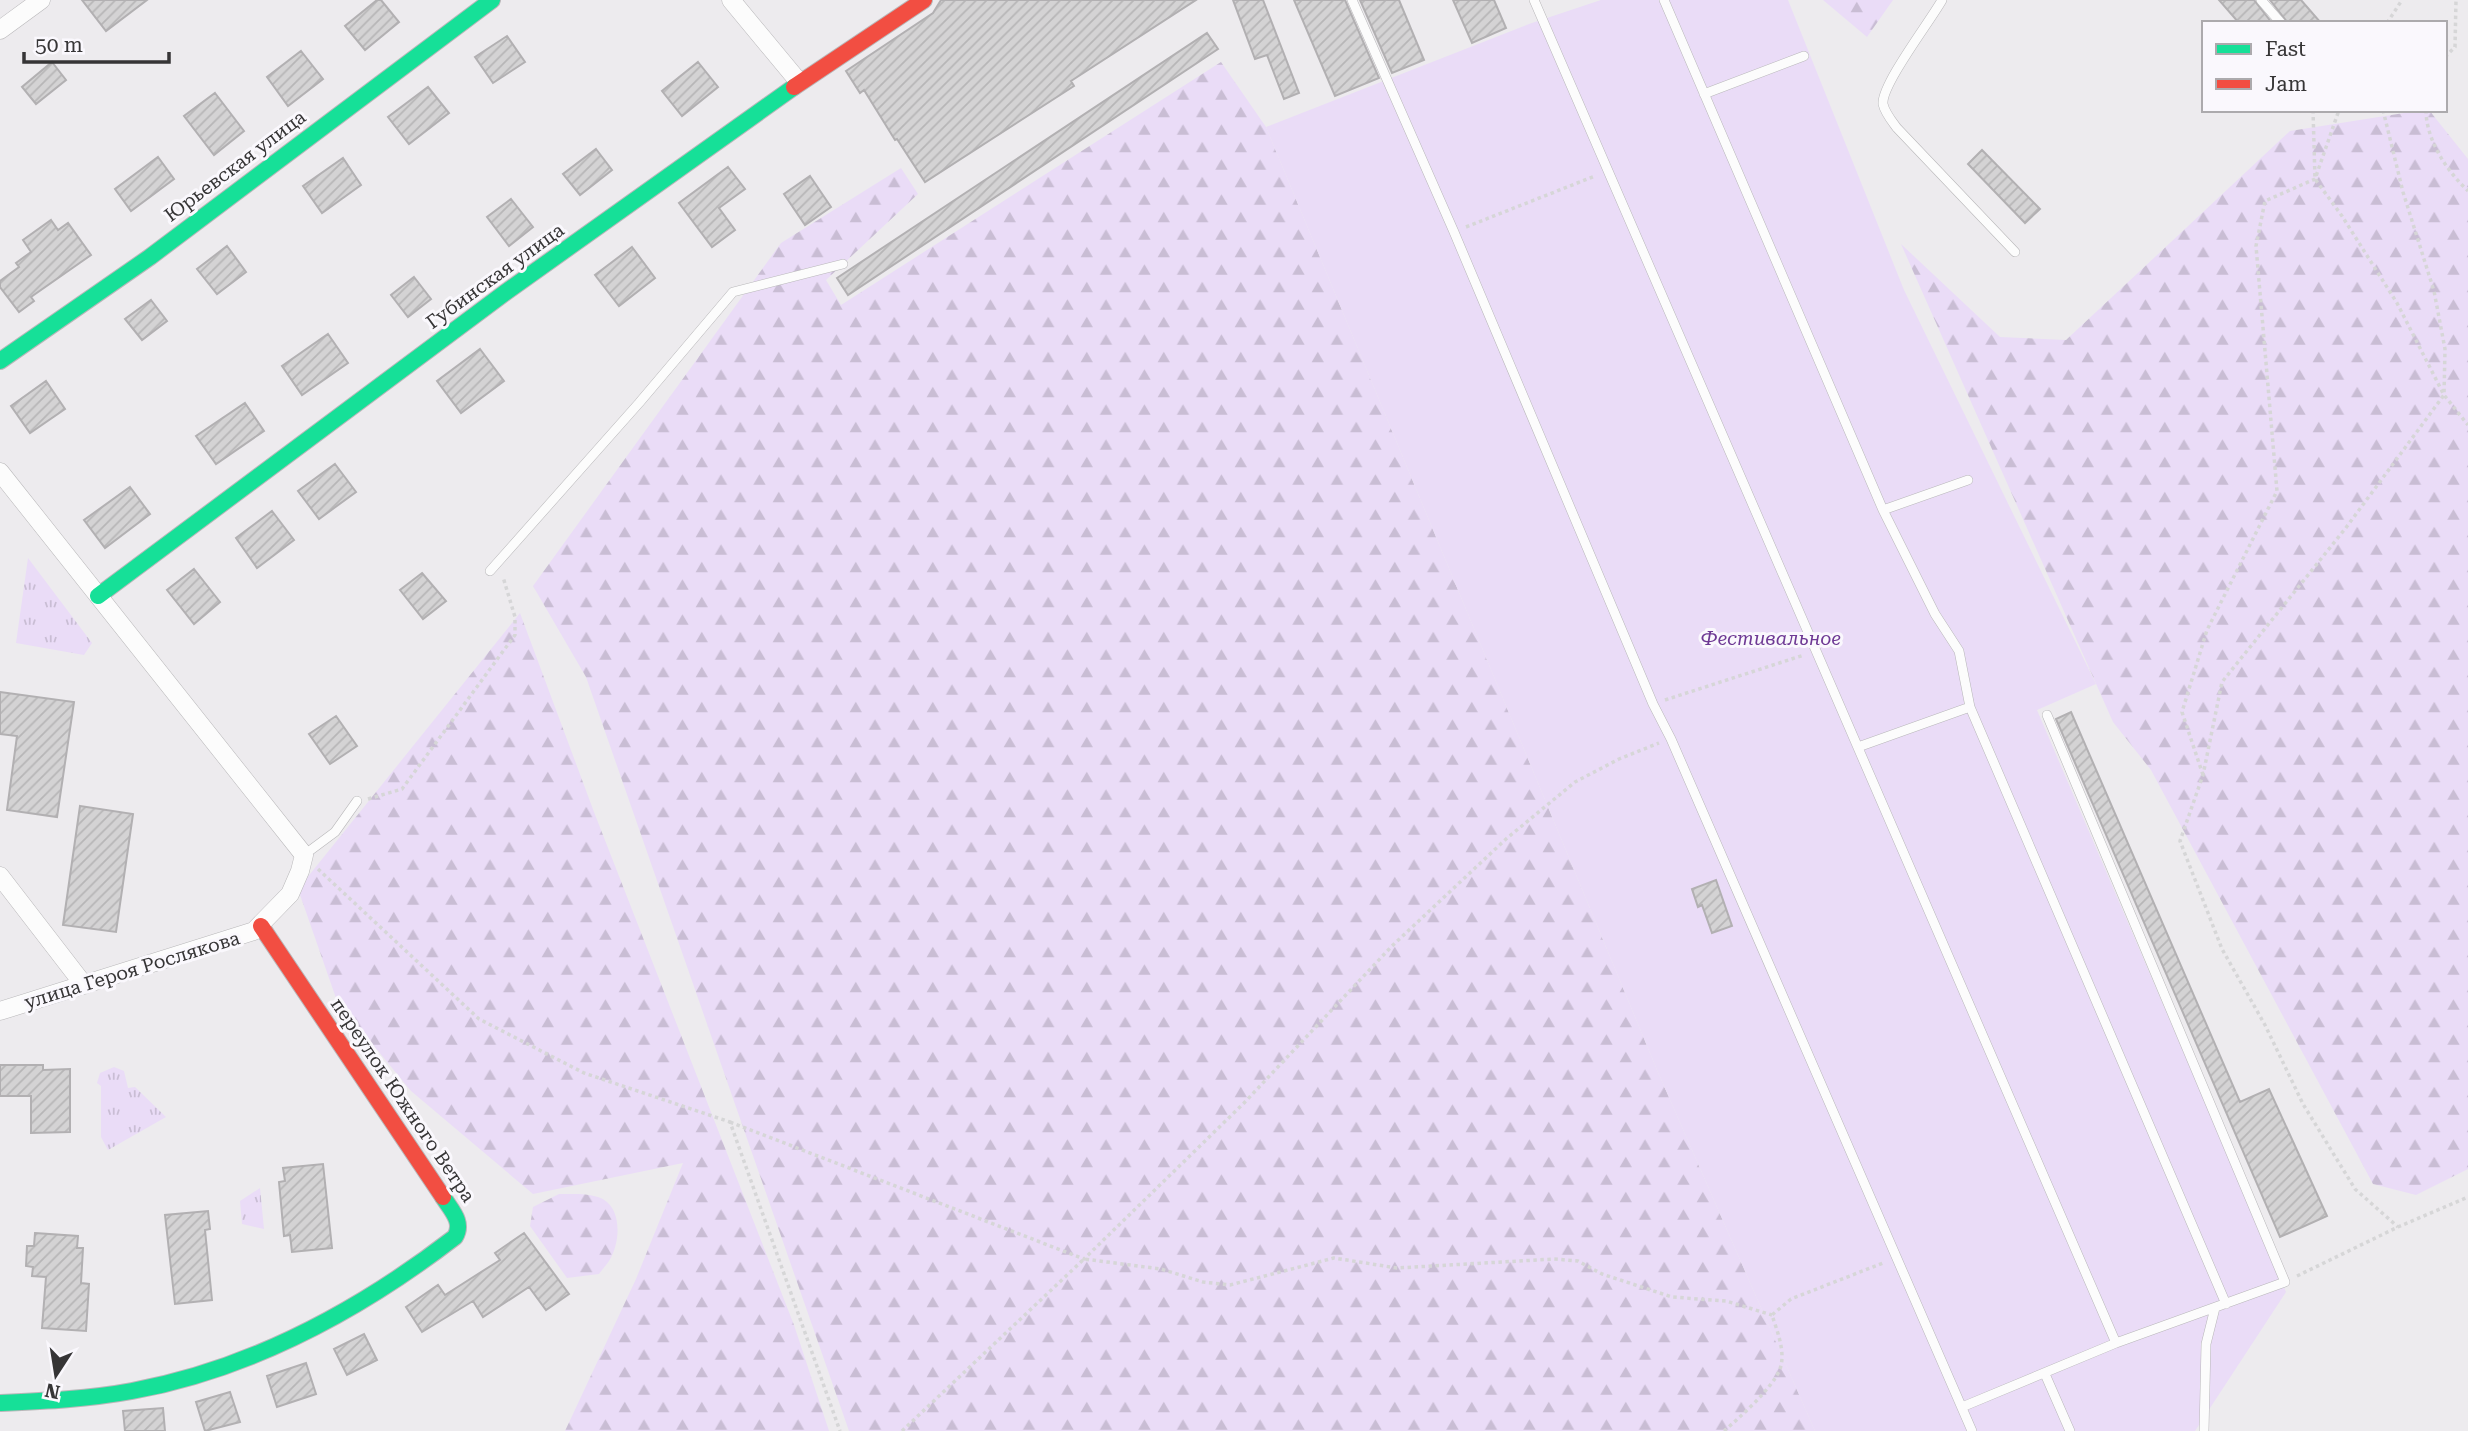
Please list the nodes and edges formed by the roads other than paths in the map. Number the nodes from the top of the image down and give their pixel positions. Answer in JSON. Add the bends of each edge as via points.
{"nodes":[{"id":1,"x":41,"y":0,"type":"edge"},
{"id":2,"x":492,"y":0,"type":"edge"},
{"id":3,"x":731,"y":0,"type":"edge"},
{"id":4,"x":924,"y":0,"type":"edge"},
{"id":5,"x":1352,"y":0,"type":"edge"},
{"id":6,"x":1664,"y":0,"type":"edge"},
{"id":7,"x":1942,"y":0,"type":"edge"},
{"id":8,"x":2261,"y":0,"type":"edge"},
{"id":9,"x":1538,"y":1,"type":"edge"},
{"id":10,"x":2279,"y":21,"type":"edge"},
{"id":11,"x":0,"y":30,"type":"edge"},
{"id":12,"x":1804,"y":56,"type":"dead end"},
{"id":13,"x":799,"y":82,"type":"junction"},
{"id":14,"x":1704,"y":94,"type":"junction"},
{"id":15,"x":2015,"y":252,"type":"dead end"},
{"id":16,"x":843,"y":264,"type":"dead end"},
{"id":17,"x":0,"y":361,"type":"edge"},
{"id":18,"x":0,"y":472,"type":"edge"},
{"id":19,"x":1968,"y":480,"type":"dead end"},
{"id":20,"x":1883,"y":510,"type":"junction"},
{"id":21,"x":490,"y":570,"type":"dead end"},
{"id":22,"x":98,"y":596,"type":"junction"},
{"id":23,"x":1970,"y":707,"type":"junction"},
{"id":24,"x":2047,"y":715,"type":"dead end"},
{"id":25,"x":1858,"y":747,"type":"junction"},
{"id":26,"x":357,"y":801,"type":"road end"},
{"id":27,"x":304,"y":855,"type":"junction"},
{"id":28,"x":0,"y":876,"type":"edge"},
{"id":29,"x":261,"y":926,"type":"junction"},
{"id":30,"x":84,"y":985,"type":"junction"},
{"id":31,"x":0,"y":1011,"type":"edge"},
{"id":32,"x":2226,"y":1304,"type":"junction"},
{"id":33,"x":2215,"y":1308,"type":"junction"},
{"id":34,"x":2116,"y":1343,"type":"junction"},
{"id":35,"x":2045,"y":1374,"type":"junction"},
{"id":36,"x":0,"y":1403,"type":"edge"},
{"id":37,"x":1962,"y":1407,"type":"junction"},
{"id":38,"x":1972,"y":1431,"type":"edge"},
{"id":39,"x":2070,"y":1431,"type":"edge"},
{"id":40,"x":2204,"y":1431,"type":"edge"}],
"edges":[{"from":1,"to":11,"type":"street"},
{"from":2,"to":17,"type":"street","name":"Юрьевская улица","via":[[150,257]]},
{"from":3,"to":13,"type":"street"},
{"from":4,"to":13,"type":"street","name":"Губинская улица"},
{"from":5,"to":37,"type":"lane","via":[[1653,704]]},
{"from":6,"to":14,"type":"lane"},
{"from":7,"to":15,"type":"lane","via":[[1897,71],[1883,104],[1897,128]]},
{"from":8,"to":10,"type":"lane"},
{"from":9,"to":25,"type":"lane","via":[[1607,172]]},
{"from":12,"to":14,"type":"lane"},
{"from":13,"to":22,"type":"street","name":"Губинская улица"},
{"from":14,"to":20,"type":"lane"},
{"from":16,"to":21,"type":"lane","via":[[733,292]]},
{"from":18,"to":22,"type":"street"},
{"from":19,"to":20,"type":"lane"},
{"from":20,"to":23,"type":"lane","via":[[1935,614],[1959,651]]},
{"from":22,"to":27,"type":"street"},
{"from":23,"to":25,"type":"lane"},
{"from":23,"to":32,"type":"lane"},
{"from":24,"to":32,"type":"lane","via":[[2286,1282]]},
{"from":25,"to":34,"type":"lane"},
{"from":26,"to":27,"type":"lane","via":[[335,832]]},
{"from":27,"to":29,"type":"street","name":"улица Героя Рослякова","via":[[290,894]]},
{"from":28,"to":30,"type":"street"},
{"from":29,"to":30,"type":"street","name":"улица Героя Рослякова"},
{"from":29,"to":36,"type":"street","name":"переулок Южного Ветра","via":[[457,1218],[459,1230],[416,1268],[326,1325],[239,1363],[151,1388],[72,1400]]},
{"from":30,"to":31,"type":"street","name":"улица Героя Рослякова"},
{"from":32,"to":33,"type":"lane"},
{"from":33,"to":34,"type":"lane"},
{"from":33,"to":40,"type":"lane","via":[[2206,1344]]},
{"from":34,"to":35,"type":"lane"},
{"from":35,"to":37,"type":"lane"},
{"from":35,"to":39,"type":"lane"},
{"from":37,"to":38,"type":"lane"}]}
